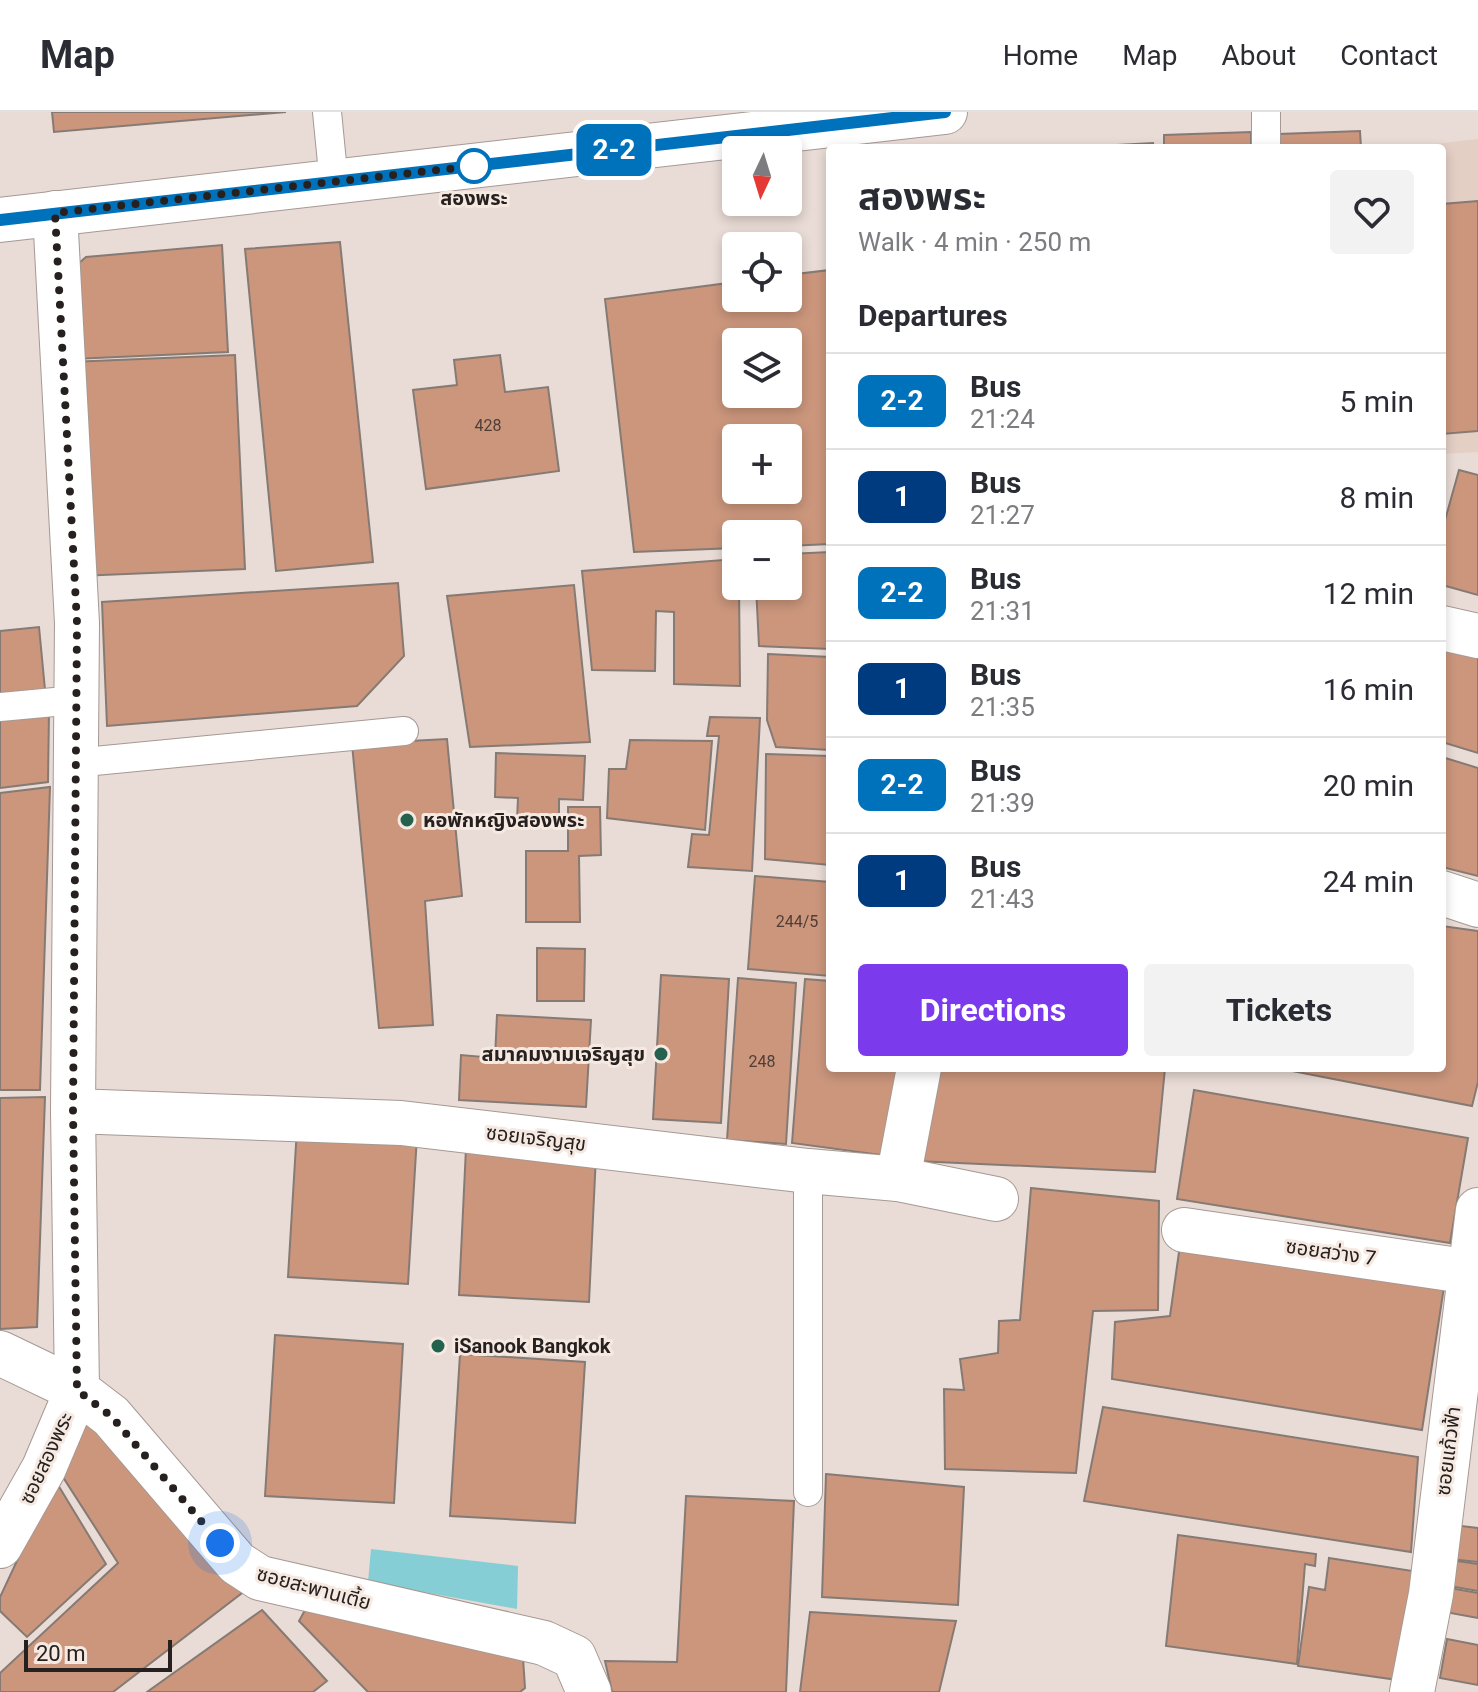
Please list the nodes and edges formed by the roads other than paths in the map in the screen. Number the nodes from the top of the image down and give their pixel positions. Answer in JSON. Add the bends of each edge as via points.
{"nodes":[{"id":1,"x":327,"y":112,"type":"edge"},
{"id":2,"x":945,"y":112,"type":"edge"},
{"id":3,"x":1266,"y":112,"type":"edge"},
{"id":4,"x":1266,"y":144,"type":"edge"},
{"id":5,"x":334,"y":183,"type":"junction"},
{"id":6,"x":55,"y":213,"type":"junction"},
{"id":7,"x":0,"y":220,"type":"edge"},
{"id":8,"x":1446,"y":629,"type":"edge"},
{"id":9,"x":1478,"y":636,"type":"edge"},
{"id":10,"x":76,"y":700,"type":"junction"},
{"id":11,"x":0,"y":707,"type":"edge"},
{"id":12,"x":404,"y":731,"type":"dead end"},
{"id":13,"x":74,"y":763,"type":"junction"},
{"id":14,"x":1446,"y":894,"type":"edge"},
{"id":15,"x":1478,"y":905,"type":"edge"},
{"id":16,"x":918,"y":1072,"type":"edge"},
{"id":17,"x":73,"y":1111,"type":"junction"},
{"id":18,"x":808,"y":1171,"type":"junction"},
{"id":19,"x":898,"y":1179,"type":"junction"},
{"id":20,"x":996,"y":1199,"type":"dead end"},
{"id":21,"x":1478,"y":1210,"type":"edge"},
{"id":22,"x":1184,"y":1230,"type":"dead end"},
{"id":23,"x":1474,"y":1272,"type":"edge"},
{"id":24,"x":0,"y":1353,"type":"edge"},
{"id":25,"x":77,"y":1390,"type":"junction"},
{"id":26,"x":808,"y":1492,"type":"dead end"},
{"id":27,"x":0,"y":1546,"type":"edge"},
{"id":28,"x":589,"y":1692,"type":"edge"},
{"id":29,"x":1412,"y":1692,"type":"edge"}],
"edges":[{"from":1,"to":5,"type":"lane"},
{"from":2,"to":5,"type":"street"},
{"from":3,"to":4,"type":"lane"},
{"from":5,"to":6,"type":"street"},
{"from":6,"to":7,"type":"street"},
{"from":6,"to":10,"type":"street","name":"ซอยสองพระ","via":[[77,623]]},
{"from":8,"to":9,"type":"street"},
{"from":10,"to":11,"type":"lane"},
{"from":10,"to":13,"type":"street","name":"ซอยสองพระ"},
{"from":12,"to":13,"type":"lane"},
{"from":13,"to":17,"type":"street","name":"ซอยสองพระ"},
{"from":14,"to":15,"type":"street"},
{"from":16,"to":19,"type":"street"},
{"from":17,"to":18,"type":"street","name":"ซอยเจริญสุข","via":[[401,1123]]},
{"from":17,"to":25,"type":"street","name":"ซอยสองพระ"},
{"from":18,"to":19,"type":"street","name":"ซอยเจริญสุข"},
{"from":18,"to":26,"type":"lane"},
{"from":19,"to":20,"type":"street","name":"ซอยเจริญสุข"},
{"from":21,"to":23,"type":"street","name":"ซอยแก้วฟ้า"},
{"from":22,"to":23,"type":"street","name":"ซอยสว่าง 7"},
{"from":23,"to":29,"type":"street","name":"ซอยแก้วฟ้า","via":[[1431,1594]]},
{"from":24,"to":25,"type":"street","name":"ซอยสะพานเตี้ย"},
{"from":25,"to":27,"type":"street","name":"ซอยสองพระ","via":[[44,1468]]},
{"from":25,"to":28,"type":"street","name":"ซอยสะพานเตี้ย","via":[[111,1416],[237,1563],[260,1578],[544,1643],[574,1657]]}]}
